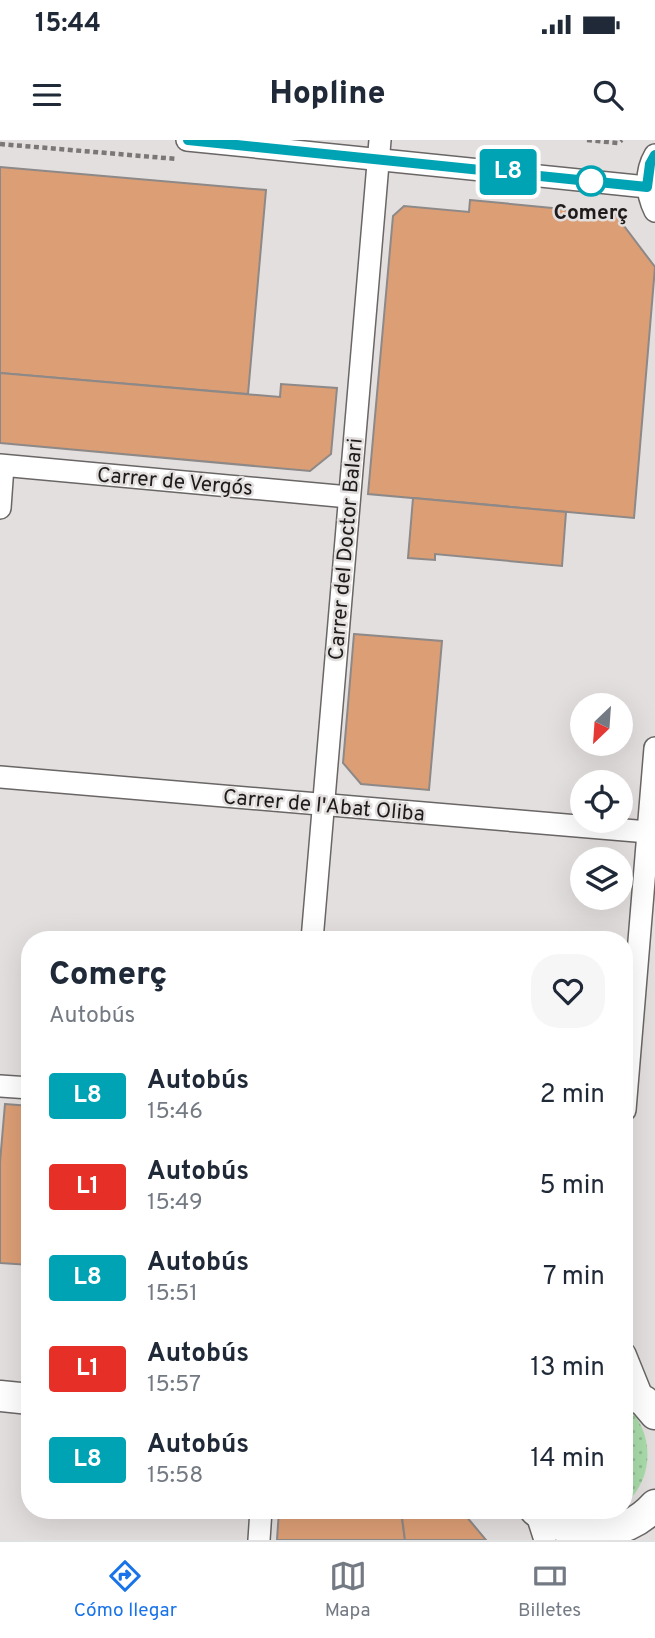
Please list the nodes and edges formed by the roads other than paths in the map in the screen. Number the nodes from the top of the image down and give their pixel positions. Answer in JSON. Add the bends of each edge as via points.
{"nodes":[{"id":1,"x":187,"y":140,"type":"edge"},
{"id":2,"x":379,"y":150,"type":"edge"},
{"id":3,"x":655,"y":155,"type":"edge"},
{"id":4,"x":647,"y":187,"type":"junction"},
{"id":5,"x":655,"y":211,"type":"edge"},
{"id":6,"x":2,"y":466,"type":"edge"},
{"id":7,"x":349,"y":497,"type":"junction"},
{"id":8,"x":0,"y":508,"type":"edge"},
{"id":9,"x":655,"y":748,"type":"edge"},
{"id":10,"x":0,"y":777,"type":"edge"},
{"id":11,"x":324,"y":805,"type":"junction"},
{"id":12,"x":648,"y":832,"type":"junction"},
{"id":13,"x":313,"y":931,"type":"edge"},
{"id":14,"x":633,"y":1013,"type":"edge"},
{"id":15,"x":0,"y":1086,"type":"edge"},
{"id":16,"x":21,"y":1087,"type":"edge"},
{"id":17,"x":633,"y":1378,"type":"edge"},
{"id":18,"x":0,"y":1396,"type":"edge"},
{"id":19,"x":21,"y":1398,"type":"edge"},
{"id":20,"x":641,"y":1402,"type":"edge"},
{"id":21,"x":260,"y":1519,"type":"edge"},
{"id":22,"x":538,"y":1519,"type":"edge"},
{"id":23,"x":549,"y":1519,"type":"edge"},
{"id":24,"x":649,"y":1520,"type":"edge"},
{"id":25,"x":599,"y":1538,"type":"edge"},
{"id":26,"x":259,"y":1540,"type":"edge"},
{"id":27,"x":545,"y":1540,"type":"edge"}],
"edges":[{"from":1,"to":2,"type":"street"},
{"from":2,"to":4,"type":"street"},
{"from":2,"to":7,"type":"street","name":"Carrer del Doctor Balari"},
{"from":3,"to":4,"type":"street"},
{"from":4,"to":5,"type":"street"},
{"from":6,"to":7,"type":"street","name":"Carrer de Vergós"},
{"from":6,"to":8,"type":"street"},
{"from":7,"to":11,"type":"street","name":"Carrer del Doctor Balari"},
{"from":9,"to":12,"type":"street"},
{"from":10,"to":11,"type":"street","name":"Carrer de l'Abat Oliba"},
{"from":11,"to":12,"type":"street","name":"Carrer de l'Abat Oliba"},
{"from":11,"to":13,"type":"street","name":"Carrer del Doctor Balari"},
{"from":12,"to":14,"type":"street"},
{"from":15,"to":16,"type":"street"},
{"from":17,"to":20,"type":"street"},
{"from":18,"to":19,"type":"main road"},
{"from":21,"to":26,"type":"street"},
{"from":22,"to":27,"type":"street"},
{"from":23,"to":25,"type":"main road","via":[[568,1531]]},
{"from":24,"to":25,"type":"main road"}]}
